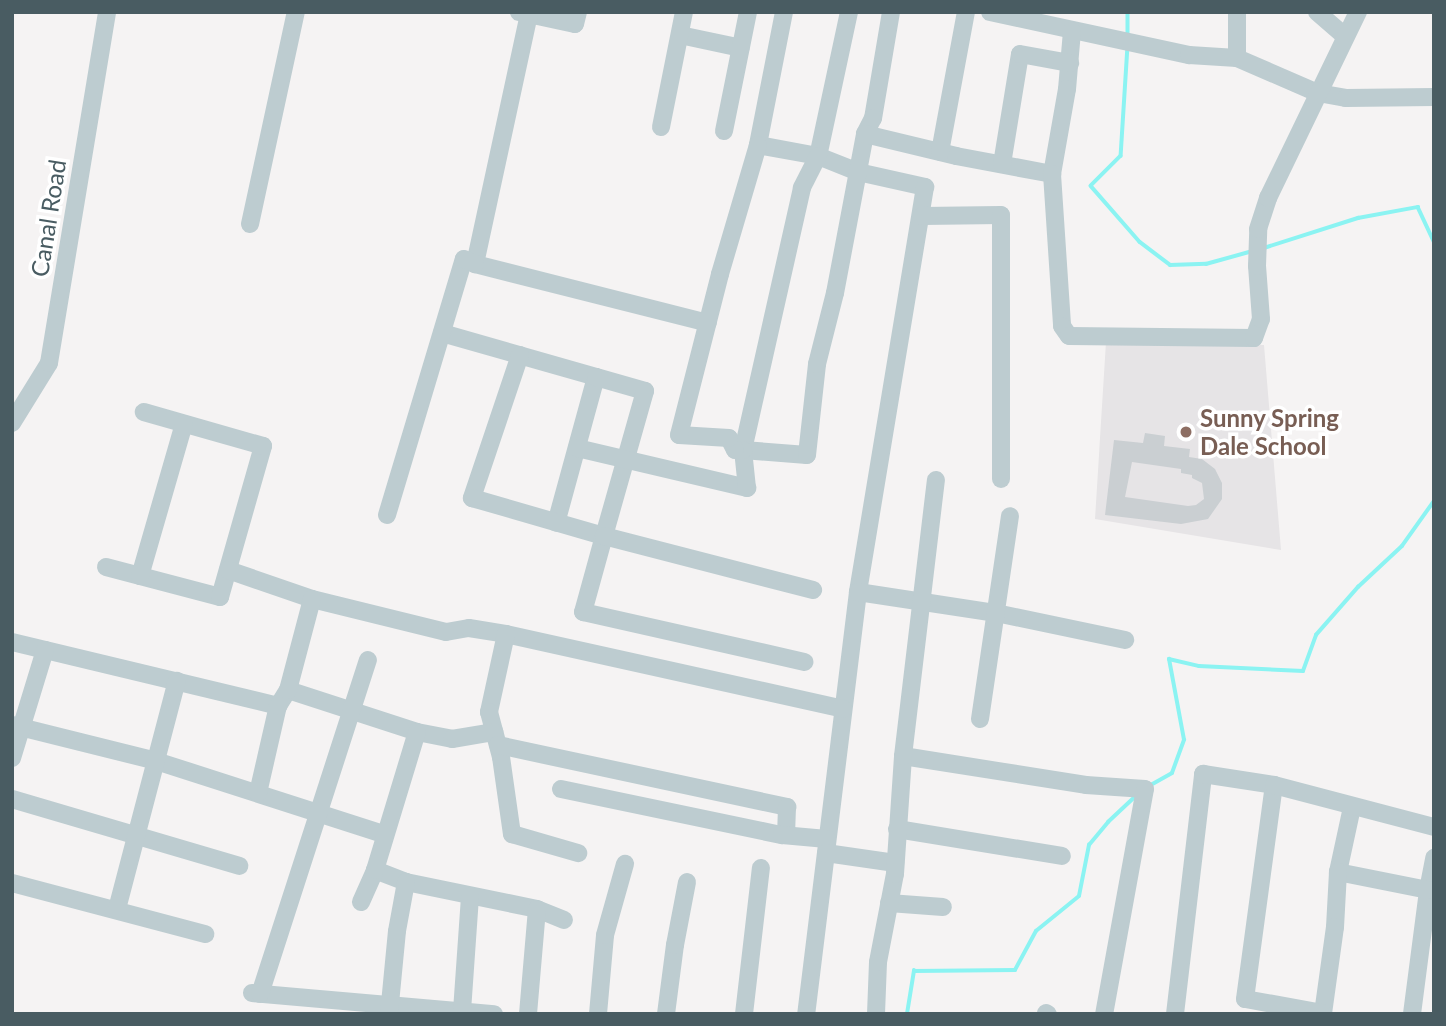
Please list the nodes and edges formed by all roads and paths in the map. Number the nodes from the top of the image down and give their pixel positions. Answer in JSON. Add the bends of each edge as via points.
{"nodes":[{"id":1,"x":107,"y":12,"type":"edge"},
{"id":2,"x":296,"y":12,"type":"edge"},
{"id":3,"x":578,"y":12,"type":"edge"},
{"id":4,"x":684,"y":12,"type":"edge"},
{"id":5,"x":748,"y":12,"type":"edge"},
{"id":6,"x":784,"y":12,"type":"edge"},
{"id":7,"x":849,"y":12,"type":"edge"},
{"id":8,"x":891,"y":12,"type":"edge"},
{"id":9,"x":966,"y":12,"type":"edge"},
{"id":10,"x":990,"y":12,"type":"edge"},
{"id":11,"x":1237,"y":12,"type":"edge"},
{"id":12,"x":1317,"y":12,"type":"edge"},
{"id":13,"x":1357,"y":12,"type":"edge"},
{"id":14,"x":524,"y":13,"type":"edge"},
{"id":15,"x":1072,"y":31,"type":"junction"},
{"id":16,"x":680,"y":35,"type":"junction"},
{"id":17,"x":1345,"y":36,"type":"junction"},
{"id":18,"x":741,"y":48,"type":"junction"},
{"id":19,"x":1237,"y":58,"type":"junction"},
{"id":20,"x":1070,"y":64,"type":"junction"},
{"id":21,"x":1318,"y":93,"type":"junction"},
{"id":22,"x":1434,"y":97,"type":"edge"},
{"id":23,"x":661,"y":127,"type":"dead end"},
{"id":24,"x":724,"y":131,"type":"dead end"},
{"id":25,"x":866,"y":134,"type":"junction"},
{"id":26,"x":758,"y":145,"type":"junction"},
{"id":27,"x":940,"y":152,"type":"junction"},
{"id":28,"x":818,"y":156,"type":"junction"},
{"id":29,"x":1002,"y":164,"type":"junction"},
{"id":30,"x":858,"y":172,"type":"junction"},
{"id":31,"x":1052,"y":174,"type":"junction"},
{"id":32,"x":922,"y":216,"type":"junction"},
{"id":33,"x":250,"y":224,"type":"dead end"},
{"id":34,"x":475,"y":264,"type":"junction"},
{"id":35,"x":708,"y":323,"type":"junction"},
{"id":36,"x":442,"y":333,"type":"junction"},
{"id":37,"x":520,"y":355,"type":"junction"},
{"id":38,"x":596,"y":377,"type":"junction"},
{"id":39,"x":144,"y":412,"type":"dead end"},
{"id":40,"x":12,"y":422,"type":"edge"},
{"id":41,"x":184,"y":424,"type":"junction"},
{"id":42,"x":577,"y":448,"type":"junction"},
{"id":43,"x":743,"y":450,"type":"junction"},
{"id":44,"x":626,"y":459,"type":"junction"},
{"id":45,"x":1001,"y":479,"type":"dead end"},
{"id":46,"x":936,"y":480,"type":"dead end"},
{"id":47,"x":387,"y":515,"type":"dead end"},
{"id":48,"x":1010,"y":516,"type":"dead end"},
{"id":49,"x":556,"y":523,"type":"junction"},
{"id":50,"x":604,"y":536,"type":"junction"},
{"id":51,"x":106,"y":567,"type":"dead end"},
{"id":52,"x":228,"y":570,"type":"junction"},
{"id":53,"x":140,"y":576,"type":"junction"},
{"id":54,"x":813,"y":590,"type":"dead end"},
{"id":55,"x":858,"y":592,"type":"junction"},
{"id":56,"x":312,"y":599,"type":"junction"},
{"id":57,"x":921,"y":601,"type":"junction"},
{"id":58,"x":996,"y":613,"type":"junction"},
{"id":59,"x":506,"y":634,"type":"junction"},
{"id":60,"x":1125,"y":640,"type":"dead end"},
{"id":61,"x":12,"y":642,"type":"edge"},
{"id":62,"x":45,"y":650,"type":"junction"},
{"id":63,"x":368,"y":660,"type":"dead end"},
{"id":64,"x":804,"y":662,"type":"dead end"},
{"id":65,"x":177,"y":681,"type":"junction"},
{"id":66,"x":288,"y":690,"type":"junction"},
{"id":67,"x":278,"y":706,"type":"junction"},
{"id":68,"x":843,"y":709,"type":"junction"},
{"id":69,"x":353,"y":712,"type":"junction"},
{"id":70,"x":980,"y":719,"type":"dead end"},
{"id":71,"x":17,"y":726,"type":"edge"},
{"id":72,"x":417,"y":732,"type":"junction"},
{"id":73,"x":496,"y":738,"type":"junction"},
{"id":74,"x":903,"y":756,"type":"junction"},
{"id":75,"x":12,"y":758,"type":"edge"},
{"id":76,"x":156,"y":761,"type":"junction"},
{"id":77,"x":1274,"y":785,"type":"junction"},
{"id":78,"x":561,"y":789,"type":"dead end"},
{"id":79,"x":258,"y":793,"type":"junction"},
{"id":80,"x":12,"y":799,"type":"edge"},
{"id":81,"x":1352,"y":807,"type":"junction"},
{"id":82,"x":320,"y":813,"type":"junction"},
{"id":83,"x":1434,"y":827,"type":"edge"},
{"id":84,"x":897,"y":829,"type":"junction"},
{"id":85,"x":384,"y":834,"type":"junction"},
{"id":86,"x":786,"y":835,"type":"junction"},
{"id":87,"x":136,"y":836,"type":"junction"},
{"id":88,"x":826,"y":846,"type":"junction"},
{"id":89,"x":578,"y":853,"type":"dead end"},
{"id":90,"x":1062,"y":856,"type":"dead end"},
{"id":91,"x":1434,"y":858,"type":"edge"},
{"id":92,"x":895,"y":863,"type":"junction"},
{"id":93,"x":625,"y":864,"type":"dead end"},
{"id":94,"x":239,"y":866,"type":"dead end"},
{"id":95,"x":761,"y":868,"type":"dead end"},
{"id":96,"x":375,"y":870,"type":"junction"},
{"id":97,"x":1338,"y":872,"type":"junction"},
{"id":98,"x":687,"y":882,"type":"dead end"},
{"id":99,"x":12,"y":883,"type":"edge"},
{"id":100,"x":406,"y":883,"type":"junction"},
{"id":101,"x":1428,"y":890,"type":"junction"},
{"id":102,"x":470,"y":896,"type":"junction"},
{"id":103,"x":361,"y":902,"type":"dead end"},
{"id":104,"x":889,"y":903,"type":"junction"},
{"id":105,"x":943,"y":907,"type":"dead end"},
{"id":106,"x":117,"y":909,"type":"junction"},
{"id":107,"x":537,"y":909,"type":"junction"},
{"id":108,"x":564,"y":920,"type":"dead end"},
{"id":109,"x":205,"y":934,"type":"dead end"},
{"id":110,"x":1244,"y":1007,"type":"edge"},
{"id":111,"x":390,"y":1009,"type":"edge"},
{"id":112,"x":462,"y":1011,"type":"junction"},
{"id":113,"x":1326,"y":1013,"type":"edge"},
{"id":114,"x":494,"y":1014,"type":"edge"},
{"id":115,"x":528,"y":1014,"type":"edge"},
{"id":116,"x":598,"y":1014,"type":"edge"},
{"id":117,"x":667,"y":1014,"type":"edge"},
{"id":118,"x":744,"y":1014,"type":"edge"},
{"id":119,"x":806,"y":1014,"type":"edge"},
{"id":120,"x":876,"y":1014,"type":"edge"},
{"id":121,"x":1104,"y":1014,"type":"edge"},
{"id":122,"x":1175,"y":1014,"type":"edge"},
{"id":123,"x":1412,"y":1014,"type":"edge"}],
"edges":[{"from":1,"to":40,"type":"street","name":"Canal Road","via":[[49,363]]},
{"from":2,"to":33,"type":"street"},
{"from":3,"to":14,"type":"street","via":[[575,24]]},
{"from":4,"to":16,"type":"street"},
{"from":5,"to":18,"type":"street"},
{"from":6,"to":26,"type":"street"},
{"from":7,"to":28,"type":"street"},
{"from":8,"to":25,"type":"street","via":[[873,118]]},
{"from":9,"to":27,"type":"street"},
{"from":10,"to":15,"type":"street"},
{"from":11,"to":19,"type":"street"},
{"from":12,"to":17,"type":"street"},
{"from":13,"to":17,"type":"street"},
{"from":14,"to":34,"type":"street"},
{"from":15,"to":19,"type":"street","via":[[1189,55]]},
{"from":15,"to":20,"type":"street"},
{"from":16,"to":18,"type":"street"},
{"from":16,"to":23,"type":"street"},
{"from":17,"to":21,"type":"street"},
{"from":18,"to":24,"type":"street"},
{"from":19,"to":21,"type":"street"},
{"from":20,"to":29,"type":"street","via":[[1020,54]]},
{"from":20,"to":31,"type":"street"},
{"from":21,"to":22,"type":"street","via":[[1346,98]]},
{"from":21,"to":31,"type":"street","via":[[1258,229],[1261,319],[1254,338],[1069,336],[1062,326]]},
{"from":25,"to":27,"type":"street"},
{"from":25,"to":30,"type":"street"},
{"from":26,"to":28,"type":"street"},
{"from":26,"to":35,"type":"street"},
{"from":27,"to":29,"type":"street"},
{"from":28,"to":30,"type":"street"},
{"from":28,"to":43,"type":"street","via":[[802,188]]},
{"from":29,"to":31,"type":"street"},
{"from":30,"to":32,"type":"street","via":[[925,187]]},
{"from":30,"to":43,"type":"street","via":[[817,364],[807,456]]},
{"from":32,"to":45,"type":"street","via":[[1001,215]]},
{"from":32,"to":55,"type":"street"},
{"from":34,"to":35,"type":"street"},
{"from":34,"to":36,"type":"street","via":[[464,259]]},
{"from":35,"to":43,"type":"street","via":[[679,435],[729,438],[735,450]]},
{"from":36,"to":37,"type":"street"},
{"from":36,"to":47,"type":"street"},
{"from":37,"to":38,"type":"street"},
{"from":37,"to":49,"type":"street","via":[[472,498]]},
{"from":38,"to":42,"type":"street"},
{"from":38,"to":44,"type":"street","via":[[645,391]]},
{"from":39,"to":41,"type":"street"},
{"from":41,"to":52,"type":"street","via":[[262,446]]},
{"from":41,"to":53,"type":"street"},
{"from":42,"to":44,"type":"street"},
{"from":42,"to":49,"type":"street"},
{"from":43,"to":44,"type":"street","via":[[747,488]]},
{"from":44,"to":50,"type":"street"},
{"from":46,"to":57,"type":"street"},
{"from":48,"to":58,"type":"street"},
{"from":49,"to":50,"type":"street"},
{"from":50,"to":54,"type":"street"},
{"from":50,"to":64,"type":"street","via":[[583,612]]},
{"from":51,"to":53,"type":"street"},
{"from":52,"to":53,"type":"street","via":[[220,597]]},
{"from":52,"to":56,"type":"street"},
{"from":55,"to":57,"type":"street"},
{"from":55,"to":68,"type":"street"},
{"from":56,"to":59,"type":"street","via":[[446,632],[469,628]]},
{"from":56,"to":66,"type":"street"},
{"from":57,"to":58,"type":"street"},
{"from":57,"to":74,"type":"street"},
{"from":58,"to":60,"type":"street"},
{"from":58,"to":70,"type":"street"},
{"from":59,"to":68,"type":"street"},
{"from":59,"to":73,"type":"street","via":[[489,712]]},
{"from":61,"to":62,"type":"street"},
{"from":62,"to":65,"type":"street"},
{"from":62,"to":71,"type":"street"},
{"from":63,"to":69,"type":"street"},
{"from":65,"to":67,"type":"street"},
{"from":65,"to":76,"type":"street"},
{"from":66,"to":67,"type":"street"},
{"from":66,"to":69,"type":"street"},
{"from":67,"to":79,"type":"street"},
{"from":68,"to":88,"type":"street"},
{"from":69,"to":72,"type":"street"},
{"from":69,"to":82,"type":"street"},
{"from":71,"to":75,"type":"street"},
{"from":71,"to":76,"type":"street"},
{"from":72,"to":73,"type":"street","via":[[452,739]]},
{"from":72,"to":85,"type":"street"},
{"from":73,"to":86,"type":"street","via":[[787,807]]},
{"from":73,"to":89,"type":"street","via":[[512,834]]},
{"from":74,"to":84,"type":"street"},
{"from":74,"to":121,"type":"street","via":[[1086,785],[1145,789]]},
{"from":76,"to":79,"type":"street"},
{"from":76,"to":87,"type":"street"},
{"from":77,"to":81,"type":"street"},
{"from":77,"to":110,"type":"street"},
{"from":77,"to":122,"type":"street","via":[[1203,774]]},
{"from":78,"to":86,"type":"street"},
{"from":79,"to":82,"type":"street"},
{"from":80,"to":87,"type":"street"},
{"from":81,"to":83,"type":"street"},
{"from":81,"to":97,"type":"street"},
{"from":82,"to":85,"type":"street"},
{"from":82,"to":111,"type":"street","via":[[256,993]]},
{"from":84,"to":90,"type":"street"},
{"from":84,"to":92,"type":"street"},
{"from":85,"to":96,"type":"street"},
{"from":86,"to":88,"type":"street"},
{"from":87,"to":94,"type":"street"},
{"from":87,"to":106,"type":"street"},
{"from":88,"to":92,"type":"street"},
{"from":88,"to":119,"type":"street"},
{"from":91,"to":101,"type":"street"},
{"from":92,"to":104,"type":"street"},
{"from":93,"to":116,"type":"street","via":[[606,934]]},
{"from":95,"to":118,"type":"street"},
{"from":96,"to":100,"type":"street"},
{"from":96,"to":103,"type":"street"},
{"from":97,"to":101,"type":"street"},
{"from":97,"to":113,"type":"street"},
{"from":98,"to":117,"type":"street"},
{"from":99,"to":106,"type":"street"},
{"from":100,"to":102,"type":"street"},
{"from":100,"to":111,"type":"street"},
{"from":101,"to":123,"type":"street"},
{"from":102,"to":107,"type":"street"},
{"from":102,"to":112,"type":"street"},
{"from":104,"to":105,"type":"street"},
{"from":104,"to":120,"type":"street","via":[[878,962]]},
{"from":106,"to":109,"type":"street"},
{"from":107,"to":108,"type":"street"},
{"from":107,"to":115,"type":"street"},
{"from":110,"to":113,"type":"street"},
{"from":111,"to":112,"type":"street"},
{"from":112,"to":114,"type":"street"}]}
